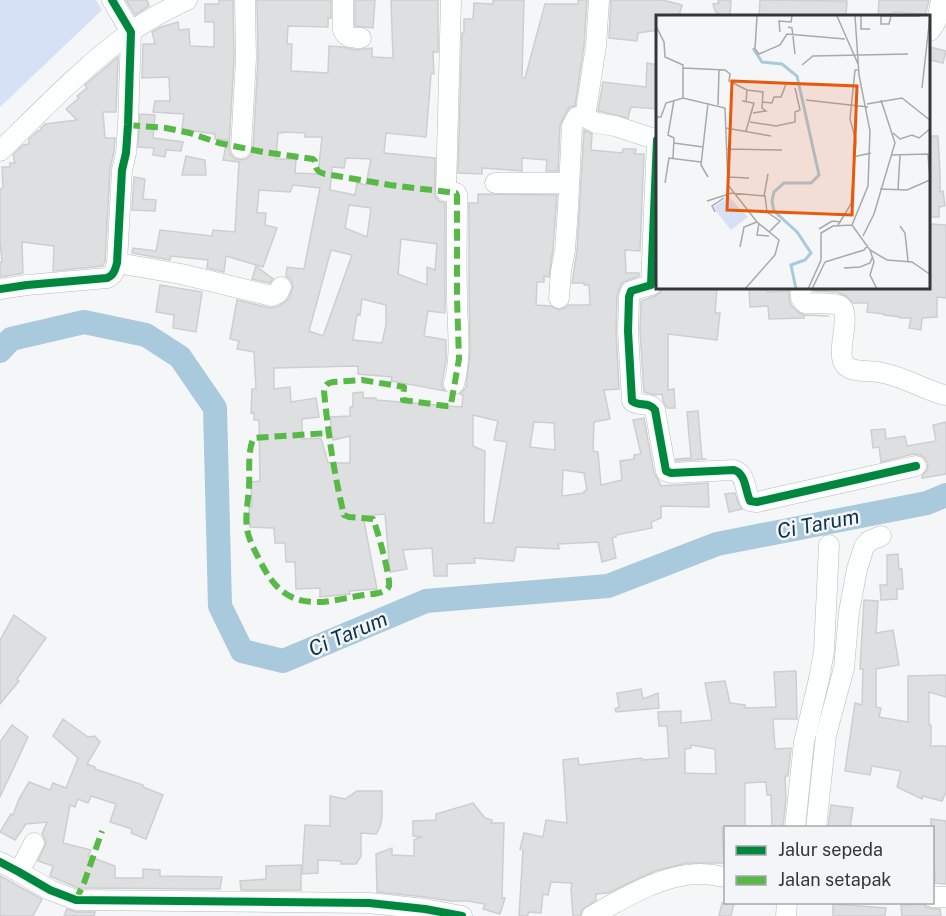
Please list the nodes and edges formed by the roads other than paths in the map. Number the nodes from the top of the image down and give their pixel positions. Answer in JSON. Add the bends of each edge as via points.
{"nodes":[{"id":1,"x":112,"y":0,"type":"edge"},
{"id":2,"x":187,"y":0,"type":"edge"},
{"id":3,"x":246,"y":0,"type":"edge"},
{"id":4,"x":343,"y":0,"type":"edge"},
{"id":5,"x":451,"y":0,"type":"edge"},
{"id":6,"x":599,"y":0,"type":"edge"},
{"id":7,"x":941,"y":0,"type":"edge"},
{"id":8,"x":931,"y":30,"type":"edge"},
{"id":9,"x":131,"y":32,"type":"junction"},
{"id":10,"x":361,"y":38,"type":"dead end"},
{"id":11,"x":585,"y":117,"type":"junction"},
{"id":12,"x":656,"y":139,"type":"edge"},
{"id":13,"x":241,"y":148,"type":"dead end"},
{"id":14,"x":0,"y":151,"type":"edge"},
{"id":15,"x":656,"y":181,"type":"edge"},
{"id":16,"x":495,"y":183,"type":"dead end"},
{"id":17,"x":569,"y":183,"type":"junction"},
{"id":18,"x":117,"y":263,"type":"junction"},
{"id":19,"x":281,"y":287,"type":"dead end"},
{"id":20,"x":0,"y":289,"type":"edge"},
{"id":21,"x":801,"y":290,"type":"edge"},
{"id":22,"x":559,"y":298,"type":"dead end"},
{"id":23,"x":454,"y":384,"type":"dead end"},
{"id":24,"x":944,"y":395,"type":"dead end"},
{"id":25,"x":916,"y":466,"type":"dead end"},
{"id":26,"x":880,"y":536,"type":"dead end"},
{"id":27,"x":830,"y":545,"type":"dead end"},
{"id":28,"x":830,"y":681,"type":"junction"},
{"id":29,"x":795,"y":826,"type":"edge"},
{"id":30,"x":816,"y":826,"type":"edge"},
{"id":31,"x":34,"y":843,"type":"dead end"},
{"id":32,"x":0,"y":862,"type":"edge"},
{"id":33,"x":19,"y":872,"type":"junction"},
{"id":34,"x":724,"y":877,"type":"edge"},
{"id":35,"x":107,"y":906,"type":"edge"},
{"id":36,"x":425,"y":913,"type":"edge"},
{"id":37,"x":595,"y":915,"type":"edge"},
{"id":38,"x":462,"y":916,"type":"edge"}],
"edges":[{"from":1,"to":9,"type":"street"},
{"from":2,"to":9,"type":"street"},
{"from":3,"to":13,"type":"street"},
{"from":4,"to":10,"type":"street","via":[[344,34]]},
{"from":5,"to":23,"type":"street","via":[[446,191],[457,195],[459,359]]},
{"from":6,"to":11,"type":"street"},
{"from":7,"to":8,"type":"street"},
{"from":9,"to":14,"type":"street","via":[[69,84]]},
{"from":9,"to":18,"type":"street"},
{"from":11,"to":12,"type":"street"},
{"from":11,"to":17,"type":"street","via":[[577,117],[572,126]]},
{"from":15,"to":25,"type":"street","via":[[651,285],[631,291],[628,331],[632,401],[649,404],[654,410],[666,471],[738,471],[750,501],[758,502]]},
{"from":16,"to":17,"type":"street"},
{"from":17,"to":22,"type":"street"},
{"from":18,"to":19,"type":"street","via":[[272,296]]},
{"from":18,"to":20,"type":"street","via":[[115,272],[107,278]]},
{"from":21,"to":24,"type":"street","via":[[805,303],[837,305],[843,310],[842,353],[846,366],[882,372]]},
{"from":26,"to":28,"type":"street","via":[[864,547],[856,569],[846,651]]},
{"from":27,"to":28,"type":"street","via":[[824,651]]},
{"from":28,"to":29,"type":"street","via":[[804,742]]},
{"from":28,"to":30,"type":"street","via":[[831,712]]},
{"from":31,"to":33,"type":"street"},
{"from":32,"to":33,"type":"street"},
{"from":33,"to":35,"type":"street","via":[[50,890]]},
{"from":34,"to":37,"type":"street","via":[[701,873],[669,878]]},
{"from":35,"to":36,"type":"street","via":[[369,903]]},
{"from":36,"to":38,"type":"street"}]}
